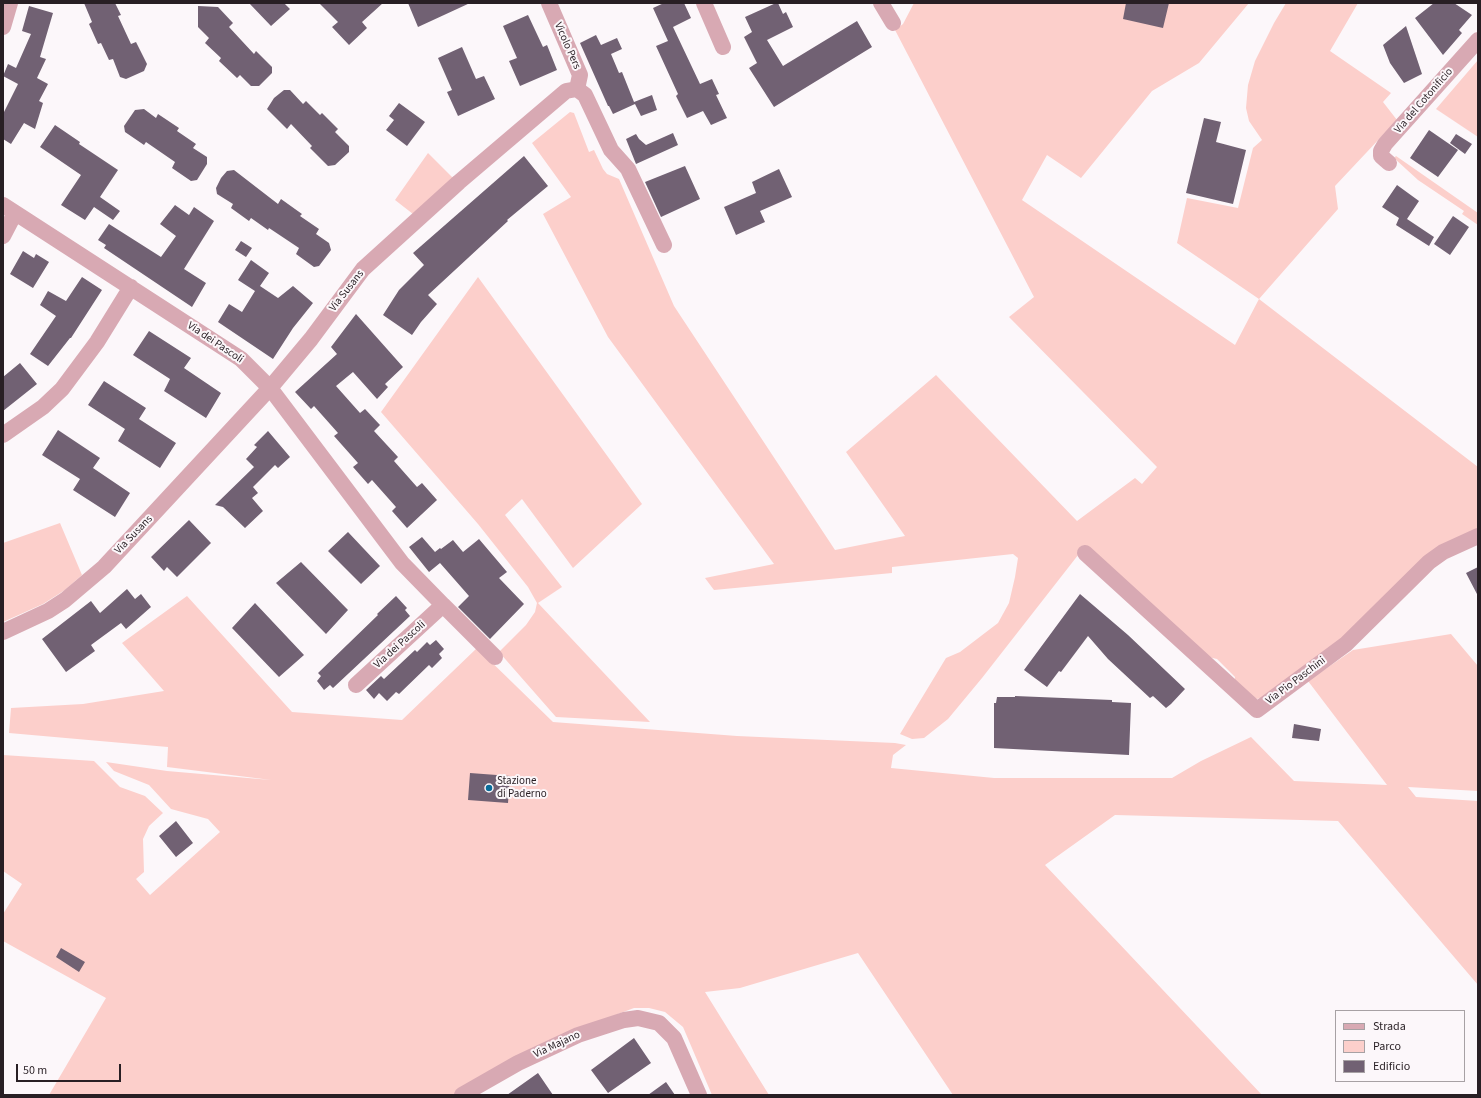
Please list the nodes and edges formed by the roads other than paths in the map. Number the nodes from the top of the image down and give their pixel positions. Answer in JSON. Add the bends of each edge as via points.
{"nodes":[{"id":1,"x":10,"y":3,"type":"edge"},
{"id":2,"x":549,"y":3,"type":"edge"},
{"id":3,"x":704,"y":3,"type":"edge"},
{"id":4,"x":881,"y":3,"type":"edge"},
{"id":5,"x":893,"y":23,"type":"dead end"},
{"id":6,"x":3,"y":26,"type":"edge"},
{"id":7,"x":1478,"y":40,"type":"edge"},
{"id":8,"x":723,"y":47,"type":"dead end"},
{"id":9,"x":577,"y":89,"type":"junction"},
{"id":10,"x":1389,"y":163,"type":"dead end"},
{"id":11,"x":9,"y":209,"type":"edge"},
{"id":12,"x":3,"y":236,"type":"edge"},
{"id":13,"x":664,"y":245,"type":"dead end"},
{"id":14,"x":131,"y":287,"type":"junction"},
{"id":15,"x":270,"y":388,"type":"junction"},
{"id":16,"x":3,"y":435,"type":"edge"},
{"id":17,"x":1478,"y":536,"type":"edge"},
{"id":18,"x":1085,"y":553,"type":"dead end"},
{"id":19,"x":443,"y":605,"type":"junction"},
{"id":20,"x":3,"y":632,"type":"edge"},
{"id":21,"x":495,"y":657,"type":"dead end"},
{"id":22,"x":356,"y":685,"type":"dead end"},
{"id":23,"x":462,"y":1095,"type":"edge"},
{"id":24,"x":699,"y":1095,"type":"edge"}],
"edges":[{"from":1,"to":6,"type":"street"},
{"from":2,"to":9,"type":"street","name":"Vicolo Pers","via":[[580,75]]},
{"from":3,"to":8,"type":"street"},
{"from":4,"to":5,"type":"street"},
{"from":7,"to":10,"type":"street","name":"Via del Cotonificio","via":[[1385,144],[1381,156]]},
{"from":9,"to":13,"type":"street","via":[[585,95],[611,150],[628,169]]},
{"from":9,"to":15,"type":"street","name":"Via Susans","via":[[566,91],[459,182],[363,269],[311,339]]},
{"from":11,"to":12,"type":"street"},
{"from":11,"to":14,"type":"street","name":"Via dei Pascoli"},
{"from":14,"to":15,"type":"street","name":"Via dei Pascoli","via":[[241,359]]},
{"from":14,"to":16,"type":"street","via":[[97,342],[62,389],[43,407]]},
{"from":15,"to":19,"type":"street","name":"Via dei Pascoli","via":[[402,563]]},
{"from":15,"to":20,"type":"street","name":"Via Susans","via":[[104,567],[81,588],[48,611]]},
{"from":17,"to":18,"type":"street","name":"Via Pio Paschini","via":[[1443,552],[1429,562],[1346,644],[1257,710]]},
{"from":19,"to":21,"type":"street","name":"Via dei Pascoli"},
{"from":19,"to":22,"type":"street","name":"Via dei Pascoli"},
{"from":23,"to":24,"type":"street","name":"Via Majano","via":[[532,1056],[601,1026],[638,1018],[659,1023],[674,1038]]}]}
